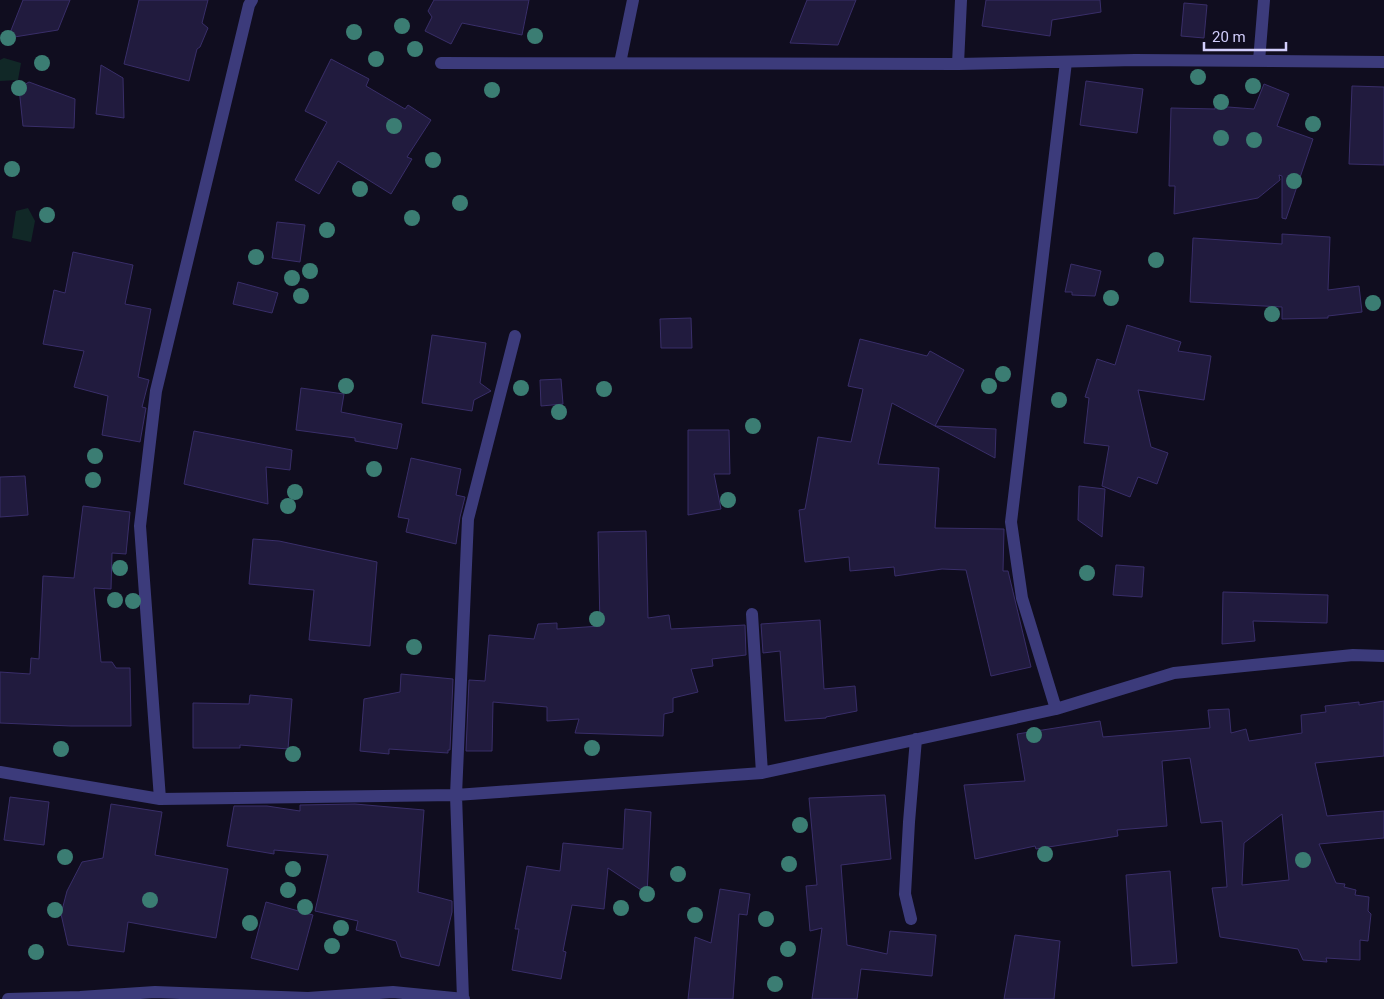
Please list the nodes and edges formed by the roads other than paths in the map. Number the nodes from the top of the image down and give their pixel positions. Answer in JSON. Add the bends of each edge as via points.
{"nodes":[{"id":1,"x":252,"y":0,"type":"edge"},
{"id":2,"x":633,"y":0,"type":"edge"},
{"id":3,"x":961,"y":0,"type":"edge"},
{"id":4,"x":1264,"y":0,"type":"edge"},
{"id":5,"x":1259,"y":61,"type":"junction"},
{"id":6,"x":1066,"y":62,"type":"junction"},
{"id":7,"x":1384,"y":62,"type":"edge"},
{"id":8,"x":441,"y":63,"type":"dead end"},
{"id":9,"x":620,"y":63,"type":"junction"},
{"id":10,"x":958,"y":64,"type":"junction"},
{"id":11,"x":515,"y":336,"type":"dead end"},
{"id":12,"x":752,"y":614,"type":"dead end"},
{"id":13,"x":1384,"y":656,"type":"edge"},
{"id":14,"x":1056,"y":709,"type":"junction"},
{"id":15,"x":916,"y":739,"type":"junction"},
{"id":16,"x":0,"y":772,"type":"edge"},
{"id":17,"x":762,"y":773,"type":"junction"},
{"id":18,"x":456,"y":795,"type":"junction"},
{"id":19,"x":160,"y":799,"type":"junction"},
{"id":20,"x":911,"y":919,"type":"dead end"},
{"id":21,"x":8,"y":999,"type":"edge"},
{"id":22,"x":464,"y":999,"type":"edge"}],
"edges":[{"from":1,"to":19,"type":"street","via":[[156,391],[142,507],[140,526]]},
{"from":2,"to":9,"type":"street"},
{"from":3,"to":10,"type":"street"},
{"from":4,"to":5,"type":"street"},
{"from":5,"to":6,"type":"street"},
{"from":5,"to":7,"type":"street"},
{"from":6,"to":10,"type":"street"},
{"from":6,"to":14,"type":"street","via":[[1011,522],[1022,598]]},
{"from":8,"to":9,"type":"street"},
{"from":9,"to":10,"type":"street"},
{"from":11,"to":18,"type":"street","via":[[468,519]]},
{"from":12,"to":17,"type":"street"},
{"from":13,"to":14,"type":"street","via":[[1353,654],[1174,673]]},
{"from":14,"to":15,"type":"street"},
{"from":15,"to":17,"type":"street"},
{"from":15,"to":20,"type":"street","via":[[905,894]]},
{"from":16,"to":19,"type":"street"},
{"from":17,"to":18,"type":"street"},
{"from":18,"to":19,"type":"street"},
{"from":18,"to":22,"type":"street"},
{"from":21,"to":22,"type":"street","via":[[155,992],[308,998],[394,992]]}]}
